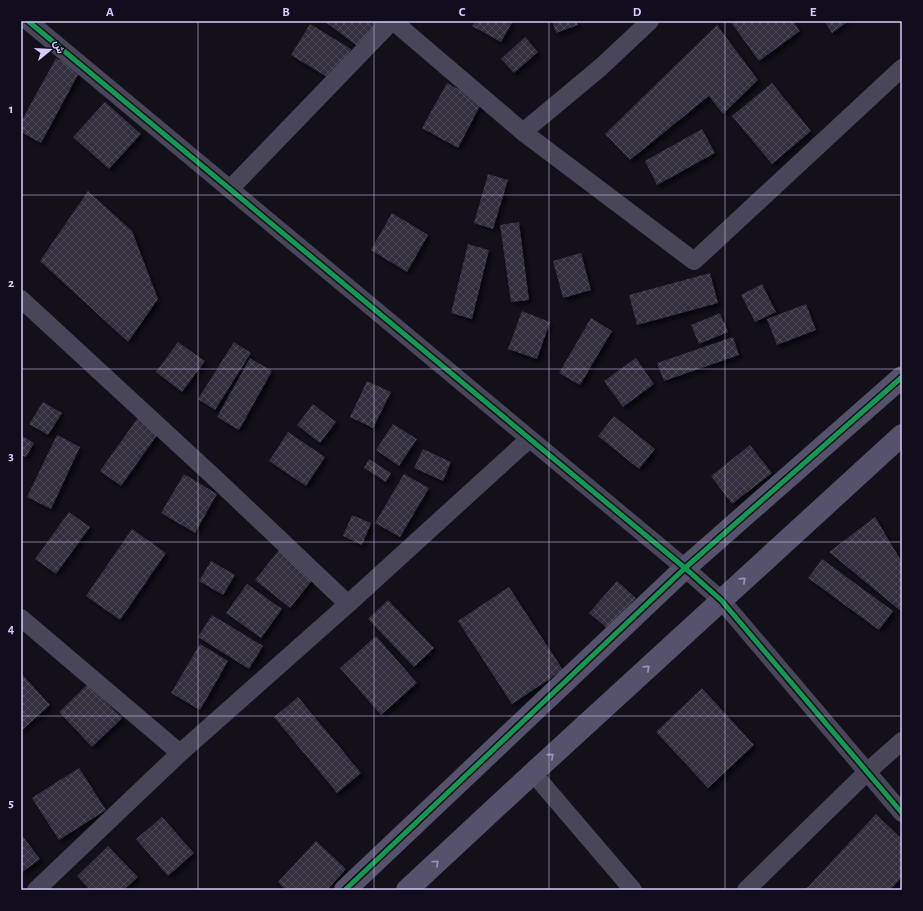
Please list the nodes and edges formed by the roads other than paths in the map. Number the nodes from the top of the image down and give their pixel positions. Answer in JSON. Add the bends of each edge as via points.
{"nodes":[{"id":1,"x":28,"y":21,"type":"edge"},
{"id":2,"x":392,"y":21,"type":"edge"},
{"id":3,"x":650,"y":21,"type":"edge"},
{"id":4,"x":902,"y":68,"type":"edge"},
{"id":5,"x":523,"y":132,"type":"junction"},
{"id":6,"x":230,"y":189,"type":"junction"},
{"id":7,"x":21,"y":299,"type":"edge"},
{"id":8,"x":902,"y":377,"type":"edge"},
{"id":9,"x":902,"y":435,"type":"edge"},
{"id":10,"x":529,"y":438,"type":"junction"},
{"id":11,"x":685,"y":568,"type":"junction"},
{"id":12,"x":721,"y":600,"type":"junction"},
{"id":13,"x":348,"y":604,"type":"junction"},
{"id":14,"x":21,"y":618,"type":"edge"},
{"id":15,"x":902,"y":741,"type":"edge"},
{"id":16,"x":180,"y":752,"type":"junction"},
{"id":17,"x":867,"y":772,"type":"junction"},
{"id":18,"x":533,"y":773,"type":"junction"},
{"id":19,"x":902,"y":813,"type":"edge"},
{"id":20,"x":36,"y":890,"type":"edge"},
{"id":21,"x":345,"y":890,"type":"edge"},
{"id":22,"x":407,"y":890,"type":"edge"},
{"id":23,"x":633,"y":890,"type":"edge"},
{"id":24,"x":746,"y":890,"type":"edge"}],
"edges":[{"from":1,"to":6,"type":"street"},
{"from":2,"to":5,"type":"street"},
{"from":2,"to":6,"type":"street"},
{"from":3,"to":5,"type":"street","via":[[600,68]]},
{"from":4,"to":5,"type":"street","via":[[694,261]]},
{"from":6,"to":10,"type":"street"},
{"from":7,"to":13,"type":"street"},
{"from":8,"to":11,"type":"street"},
{"from":12,"to":9,"type":"street","one_way":true},
{"from":10,"to":11,"type":"street"},
{"from":10,"to":13,"type":"street"},
{"from":11,"to":12,"type":"street"},
{"from":11,"to":21,"type":"street"},
{"from":12,"to":17,"type":"street"},
{"from":18,"to":12,"type":"street","one_way":true},
{"from":13,"to":16,"type":"street"},
{"from":14,"to":16,"type":"street"},
{"from":15,"to":17,"type":"street"},
{"from":16,"to":20,"type":"street"},
{"from":17,"to":19,"type":"street"},
{"from":17,"to":24,"type":"street"},
{"from":22,"to":18,"type":"street","one_way":true},
{"from":18,"to":23,"type":"street"}]}
